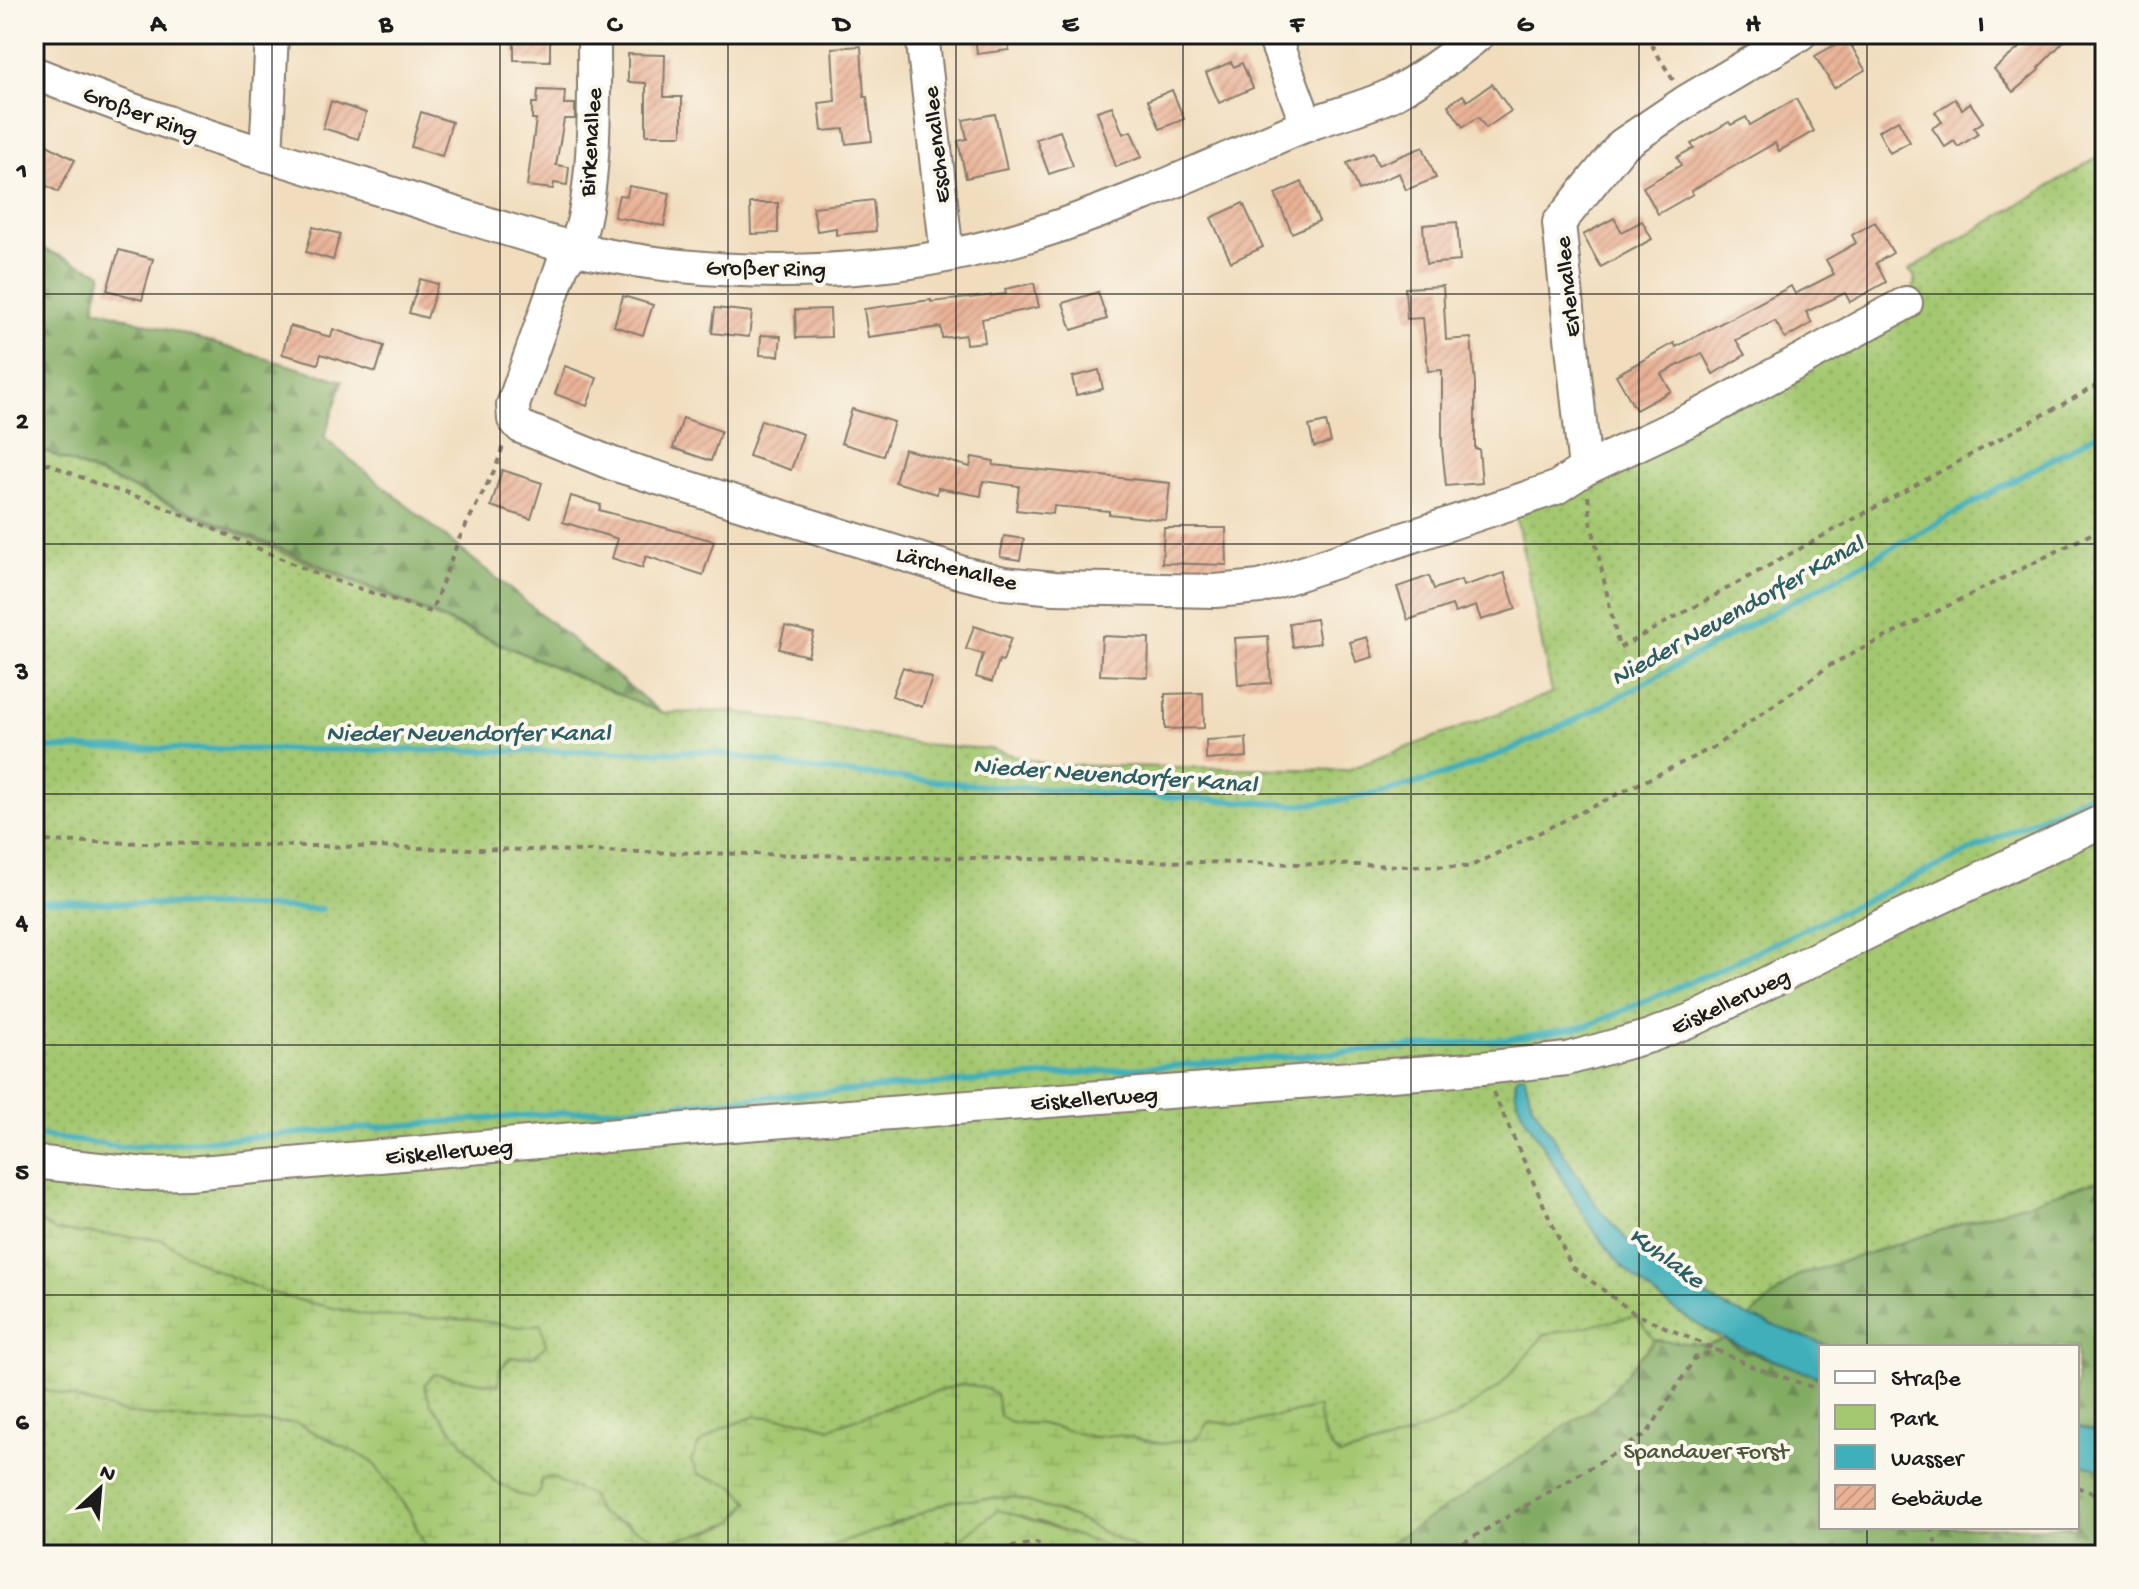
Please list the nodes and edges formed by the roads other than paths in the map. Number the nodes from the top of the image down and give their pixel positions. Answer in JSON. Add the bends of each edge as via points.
{"nodes":[{"id":1,"x":272,"y":34,"type":"edge"},
{"id":2,"x":594,"y":34,"type":"edge"},
{"id":3,"x":922,"y":34,"type":"edge"},
{"id":4,"x":1273,"y":34,"type":"edge"},
{"id":5,"x":1479,"y":34,"type":"edge"},
{"id":6,"x":1800,"y":34,"type":"edge"},
{"id":7,"x":34,"y":73,"type":"edge"},
{"id":8,"x":1307,"y":125,"type":"junction"},
{"id":9,"x":266,"y":155,"type":"junction"},
{"id":10,"x":574,"y":248,"type":"junction"},
{"id":11,"x":947,"y":255,"type":"junction"},
{"id":12,"x":1906,"y":303,"type":"dead end"},
{"id":13,"x":1585,"y":469,"type":"junction"},
{"id":14,"x":2105,"y":820,"type":"edge"},
{"id":15,"x":34,"y":1162,"type":"edge"}],
"edges":[{"from":1,"to":9,"type":"street"},
{"from":2,"to":10,"type":"street","name":"Birkenallee","via":[[590,175]]},
{"from":3,"to":11,"type":"street","name":"Eschenallee"},
{"from":4,"to":8,"type":"street"},
{"from":5,"to":8,"type":"street","name":"Großer Ring","via":[[1438,67],[1387,97]]},
{"from":6,"to":13,"type":"street","name":"Erlenallee","via":[[1622,145],[1559,223]]},
{"from":7,"to":9,"type":"street","name":"Großer Ring"},
{"from":8,"to":11,"type":"street","name":"Großer Ring","via":[[1112,209],[1028,238]]},
{"from":9,"to":10,"type":"street","name":"Großer Ring"},
{"from":10,"to":11,"type":"street","name":"Großer Ring","via":[[722,269],[878,266]]},
{"from":10,"to":13,"type":"street","name":"Lärchenallee","via":[[562,266],[513,405],[521,427],[613,464],[1004,583],[1215,591],[1260,587],[1556,488]]},
{"from":12,"to":13,"type":"street","name":"Lärchenallee","via":[[1706,412]]},
{"from":14,"to":15,"type":"street","name":"Eiskellerweg","via":[[1701,1016],[1567,1059],[189,1173],[146,1174]]}]}
